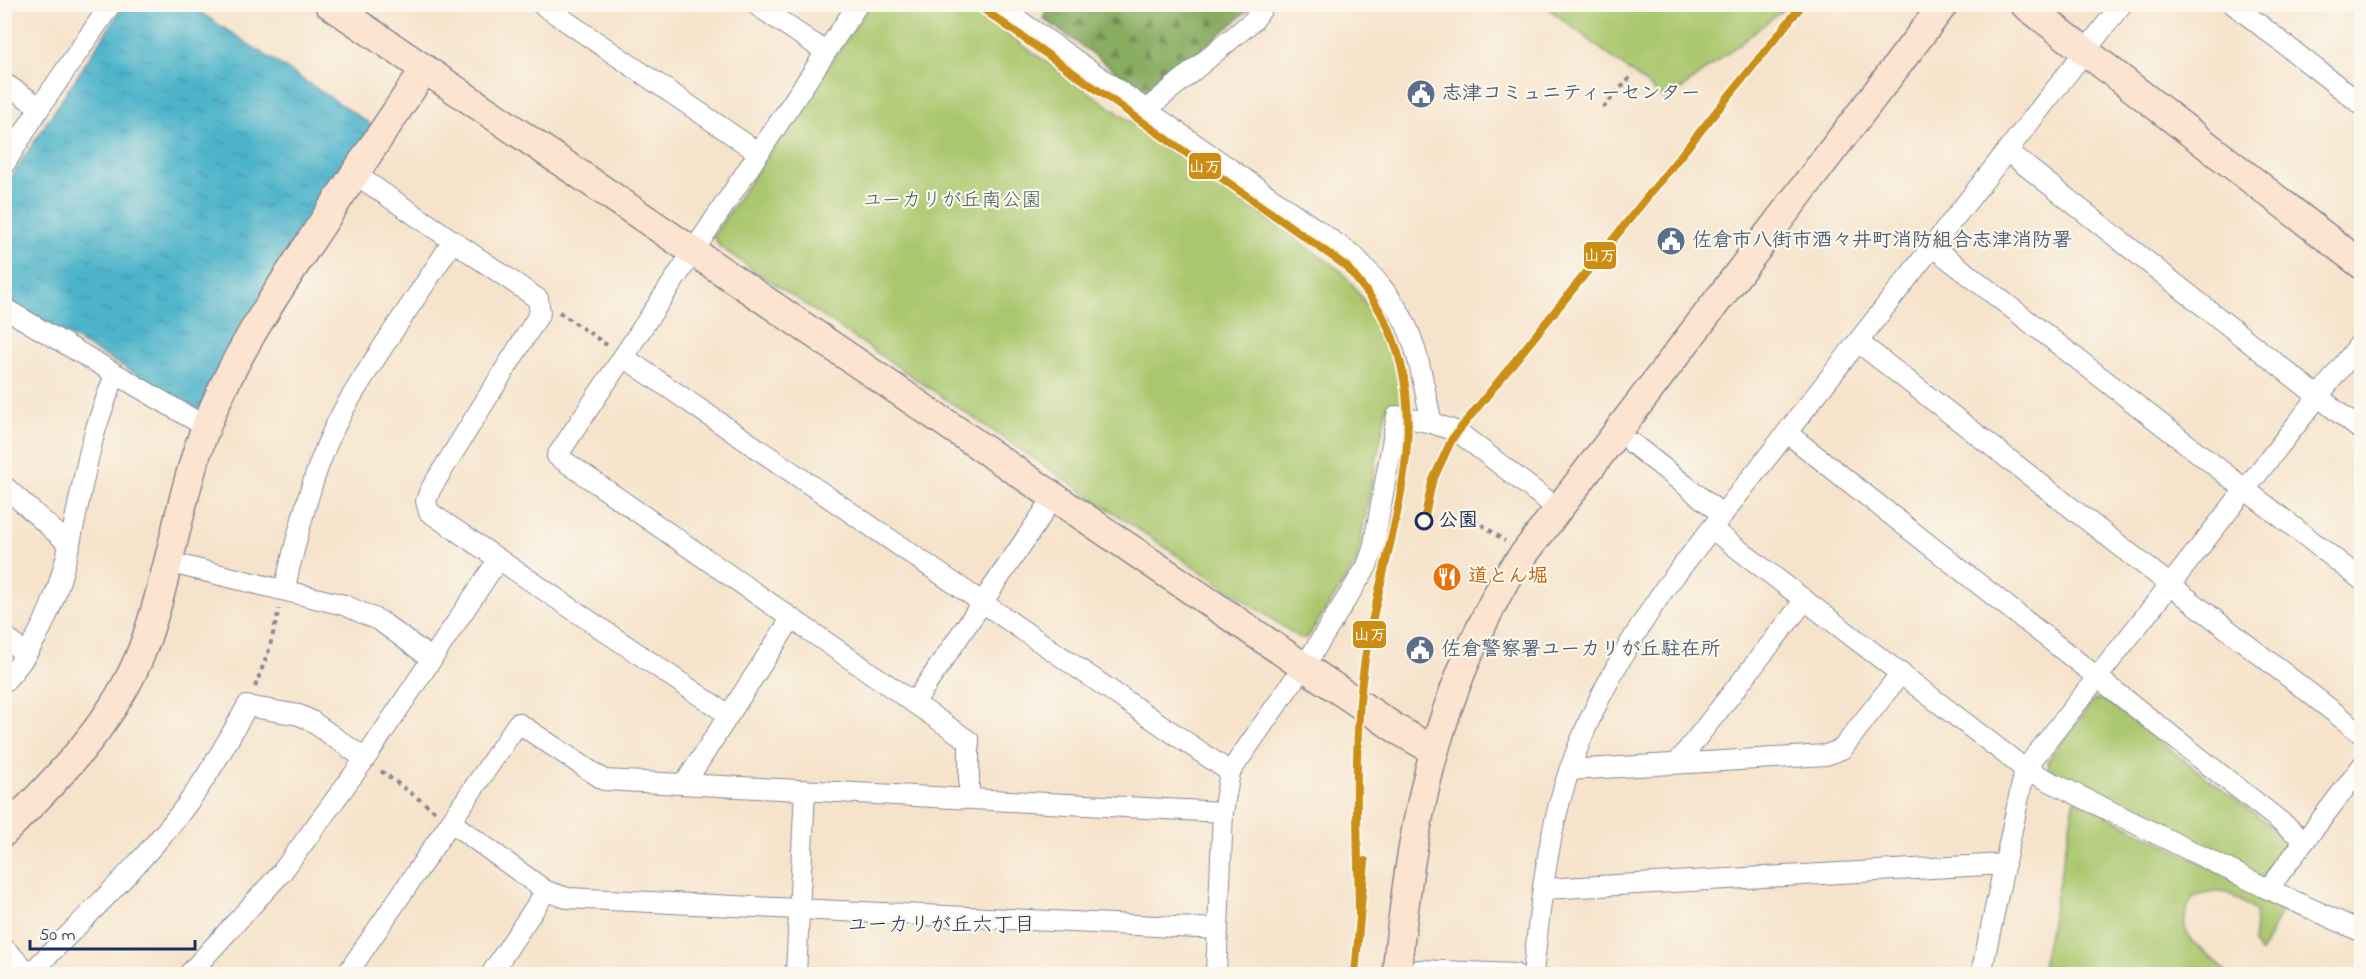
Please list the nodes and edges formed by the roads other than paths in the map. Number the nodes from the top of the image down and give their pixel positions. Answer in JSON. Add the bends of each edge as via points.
{"nodes":[{"id":1,"x":329,"y":4,"type":"edge"},
{"id":2,"x":541,"y":4,"type":"edge"},
{"id":3,"x":755,"y":4,"type":"edge"},
{"id":4,"x":858,"y":4,"type":"edge"},
{"id":5,"x":996,"y":4,"type":"edge"},
{"id":6,"x":1265,"y":4,"type":"edge"},
{"id":7,"x":1944,"y":4,"type":"edge"},
{"id":8,"x":2024,"y":4,"type":"edge"},
{"id":9,"x":2122,"y":4,"type":"edge"},
{"id":10,"x":2233,"y":4,"type":"edge"},
{"id":11,"x":106,"y":6,"type":"edge"},
{"id":12,"x":826,"y":52,"type":"junction"},
{"id":13,"x":2085,"y":52,"type":"junction"},
{"id":14,"x":425,"y":69,"type":"junction"},
{"id":15,"x":4,"y":83,"type":"edge"},
{"id":16,"x":2361,"y":105,"type":"edge"},
{"id":17,"x":40,"y":107,"type":"junction"},
{"id":18,"x":1146,"y":110,"type":"junction"},
{"id":19,"x":2007,"y":151,"type":"junction"},
{"id":20,"x":759,"y":153,"type":"junction"},
{"id":21,"x":4,"y":165,"type":"edge"},
{"id":22,"x":355,"y":174,"type":"junction"},
{"id":23,"x":453,"y":241,"type":"junction"},
{"id":24,"x":1933,"y":247,"type":"junction"},
{"id":25,"x":693,"y":253,"type":"junction"},
{"id":26,"x":2361,"y":266,"type":"edge"},
{"id":27,"x":4,"y":308,"type":"edge"},
{"id":28,"x":2361,"y":341,"type":"edge"},
{"id":29,"x":1858,"y":342,"type":"junction"},
{"id":30,"x":625,"y":358,"type":"junction"},
{"id":31,"x":115,"y":374,"type":"junction"},
{"id":32,"x":2316,"y":398,"type":"junction"},
{"id":33,"x":1432,"y":423,"type":"junction"},
{"id":34,"x":206,"y":427,"type":"junction"},
{"id":35,"x":2361,"y":431,"type":"edge"},
{"id":36,"x":1787,"y":433,"type":"junction"},
{"id":37,"x":1633,"y":444,"type":"dead end"},
{"id":38,"x":4,"y":486,"type":"edge"},
{"id":39,"x":2245,"y":490,"type":"junction"},
{"id":40,"x":1054,"y":497,"type":"junction"},
{"id":41,"x":1557,"y":508,"type":"junction"},
{"id":42,"x":1717,"y":522,"type":"junction"},
{"id":43,"x":70,"y":545,"type":"junction"},
{"id":44,"x":498,"y":560,"type":"junction"},
{"id":45,"x":167,"y":562,"type":"junction"},
{"id":46,"x":2361,"y":580,"type":"edge"},
{"id":47,"x":2170,"y":585,"type":"junction"},
{"id":48,"x":284,"y":590,"type":"junction"},
{"id":49,"x":1805,"y":600,"type":"junction"},
{"id":50,"x":982,"y":602,"type":"junction"},
{"id":51,"x":791,"y":619,"type":"junction"},
{"id":52,"x":4,"y":635,"type":"edge"},
{"id":53,"x":25,"y":655,"type":"junction"},
{"id":54,"x":432,"y":659,"type":"junction"},
{"id":55,"x":1303,"y":666,"type":"junction"},
{"id":56,"x":1901,"y":673,"type":"junction"},
{"id":57,"x":2097,"y":677,"type":"junction"},
{"id":58,"x":4,"y":682,"type":"edge"},
{"id":59,"x":914,"y":703,"type":"junction"},
{"id":60,"x":727,"y":714,"type":"junction"},
{"id":61,"x":2361,"y":734,"type":"edge"},
{"id":62,"x":1432,"y":750,"type":"junction"},
{"id":63,"x":365,"y":759,"type":"junction"},
{"id":64,"x":1677,"y":762,"type":"junction"},
{"id":65,"x":2361,"y":766,"type":"edge"},
{"id":66,"x":2025,"y":769,"type":"junction"},
{"id":67,"x":1569,"y":770,"type":"junction"},
{"id":68,"x":1230,"y":772,"type":"junction"},
{"id":69,"x":685,"y":783,"type":"junction"},
{"id":70,"x":805,"y":790,"type":"junction"},
{"id":71,"x":969,"y":798,"type":"junction"},
{"id":72,"x":1223,"y":812,"type":"junction"},
{"id":73,"x":451,"y":822,"type":"junction"},
{"id":74,"x":4,"y":832,"type":"edge"},
{"id":75,"x":2304,"y":840,"type":"junction"},
{"id":76,"x":2005,"y":864,"type":"junction"},
{"id":77,"x":1544,"y":889,"type":"junction"},
{"id":78,"x":2268,"y":889,"type":"junction"},
{"id":79,"x":546,"y":891,"type":"junction"},
{"id":80,"x":799,"y":909,"type":"junction"},
{"id":81,"x":1218,"y":929,"type":"junction"},
{"id":82,"x":2361,"y":932,"type":"edge"},
{"id":83,"x":4,"y":948,"type":"edge"},
{"id":84,"x":1408,"y":972,"type":"edge"},
{"id":85,"x":30,"y":974,"type":"edge"},
{"id":86,"x":189,"y":975,"type":"edge"},
{"id":87,"x":347,"y":975,"type":"edge"},
{"id":88,"x":491,"y":975,"type":"edge"},
{"id":89,"x":796,"y":975,"type":"edge"},
{"id":90,"x":1216,"y":975,"type":"edge"},
{"id":91,"x":1515,"y":975,"type":"edge"},
{"id":92,"x":1533,"y":975,"type":"edge"},
{"id":93,"x":1981,"y":975,"type":"edge"}],
"edges":[{"from":1,"to":14,"type":"street"},
{"from":2,"to":20,"type":"street"},
{"from":3,"to":12,"type":"street"},
{"from":4,"to":12,"type":"street"},
{"from":5,"to":18,"type":"street"},
{"from":6,"to":18,"type":"street","via":[[1254,20]]},
{"from":7,"to":41,"type":"street"},
{"from":8,"to":13,"type":"street"},
{"from":9,"to":13,"type":"street"},
{"from":10,"to":16,"type":"street"},
{"from":11,"to":17,"type":"street"},
{"from":12,"to":20,"type":"street"},
{"from":13,"to":19,"type":"street"},
{"from":13,"to":26,"type":"street"},
{"from":14,"to":22,"type":"street"},
{"from":14,"to":25,"type":"street"},
{"from":15,"to":17,"type":"street"},
{"from":17,"to":21,"type":"street"},
{"from":18,"to":33,"type":"street","via":[[1354,256],[1405,323],[1418,359]]},
{"from":19,"to":24,"type":"street"},
{"from":19,"to":32,"type":"street"},
{"from":20,"to":25,"type":"street"},
{"from":22,"to":23,"type":"street"},
{"from":22,"to":34,"type":"street","via":[[237,358]]},
{"from":23,"to":44,"type":"street","via":[[538,299],[540,313],[426,501],[429,512]]},
{"from":23,"to":48,"type":"street","via":[[344,411],[317,472]]},
{"from":24,"to":29,"type":"street"},
{"from":24,"to":39,"type":"street"},
{"from":25,"to":30,"type":"street"},
{"from":25,"to":40,"type":"street"},
{"from":27,"to":31,"type":"street"},
{"from":28,"to":32,"type":"street"},
{"from":29,"to":36,"type":"street"},
{"from":29,"to":47,"type":"street"},
{"from":30,"to":50,"type":"street"},
{"from":30,"to":51,"type":"street","via":[[557,456]]},
{"from":31,"to":34,"type":"street"},
{"from":31,"to":43,"type":"street","via":[[94,434]]},
{"from":32,"to":35,"type":"street"},
{"from":32,"to":39,"type":"street"},
{"from":33,"to":41,"type":"street","via":[[1458,432]]},
{"from":33,"to":55,"type":"street","via":[[1397,416],[1367,566]]},
{"from":34,"to":45,"type":"street"},
{"from":36,"to":42,"type":"street"},
{"from":36,"to":57,"type":"street"},
{"from":37,"to":42,"type":"street"},
{"from":38,"to":43,"type":"street"},
{"from":39,"to":46,"type":"street"},
{"from":39,"to":47,"type":"street"},
{"from":40,"to":50,"type":"street"},
{"from":40,"to":55,"type":"street"},
{"from":41,"to":62,"type":"street","via":[[1508,575],[1479,625]]},
{"from":42,"to":49,"type":"street"},
{"from":42,"to":67,"type":"street","via":[[1633,635]]},
{"from":43,"to":53,"type":"street","via":[[57,591]]},
{"from":44,"to":54,"type":"street"},
{"from":44,"to":60,"type":"street"},
{"from":45,"to":48,"type":"street"},
{"from":45,"to":74,"type":"street","via":[[144,646],[118,696],[84,746]]},
{"from":47,"to":57,"type":"street"},
{"from":47,"to":61,"type":"street"},
{"from":48,"to":54,"type":"street","via":[[344,605],[380,621]]},
{"from":49,"to":56,"type":"street"},
{"from":49,"to":64,"type":"street"},
{"from":50,"to":59,"type":"street"},
{"from":50,"to":68,"type":"street"},
{"from":51,"to":59,"type":"street"},
{"from":51,"to":60,"type":"street"},
{"from":52,"to":53,"type":"street"},
{"from":53,"to":58,"type":"street"},
{"from":54,"to":63,"type":"street"},
{"from":55,"to":62,"type":"street"},
{"from":55,"to":68,"type":"street"},
{"from":56,"to":64,"type":"street","via":[[1842,749],[1826,755]]},
{"from":56,"to":66,"type":"street"},
{"from":57,"to":66,"type":"street"},
{"from":57,"to":75,"type":"street"},
{"from":59,"to":71,"type":"street","via":[[969,741]]},
{"from":60,"to":69,"type":"street"},
{"from":62,"to":84,"type":"street","via":[[1414,834]]},
{"from":63,"to":85,"type":"street","via":[[299,715],[247,706],[220,757],[186,807]]},
{"from":63,"to":86,"type":"street","via":[[282,872]]},
{"from":64,"to":67,"type":"street"},
{"from":65,"to":75,"type":"street"},
{"from":66,"to":76,"type":"street"},
{"from":66,"to":78,"type":"street"},
{"from":67,"to":77,"type":"street"},
{"from":68,"to":72,"type":"street"},
{"from":69,"to":70,"type":"street"},
{"from":69,"to":73,"type":"street","via":[[604,780],[518,723]]},
{"from":70,"to":71,"type":"street"},
{"from":70,"to":80,"type":"street"},
{"from":71,"to":72,"type":"street"},
{"from":72,"to":81,"type":"street"},
{"from":73,"to":79,"type":"street"},
{"from":73,"to":87,"type":"street"},
{"from":75,"to":78,"type":"street"},
{"from":76,"to":77,"type":"street"},
{"from":76,"to":93,"type":"street"},
{"from":77,"to":92,"type":"street"},
{"from":78,"to":82,"type":"street"},
{"from":79,"to":80,"type":"street","via":[[567,898]]},
{"from":79,"to":88,"type":"street"},
{"from":80,"to":81,"type":"street"},
{"from":80,"to":89,"type":"street"},
{"from":81,"to":90,"type":"street"},
{"from":83,"to":85,"type":"street"},
{"from":84,"to":91,"type":"street"}]}
